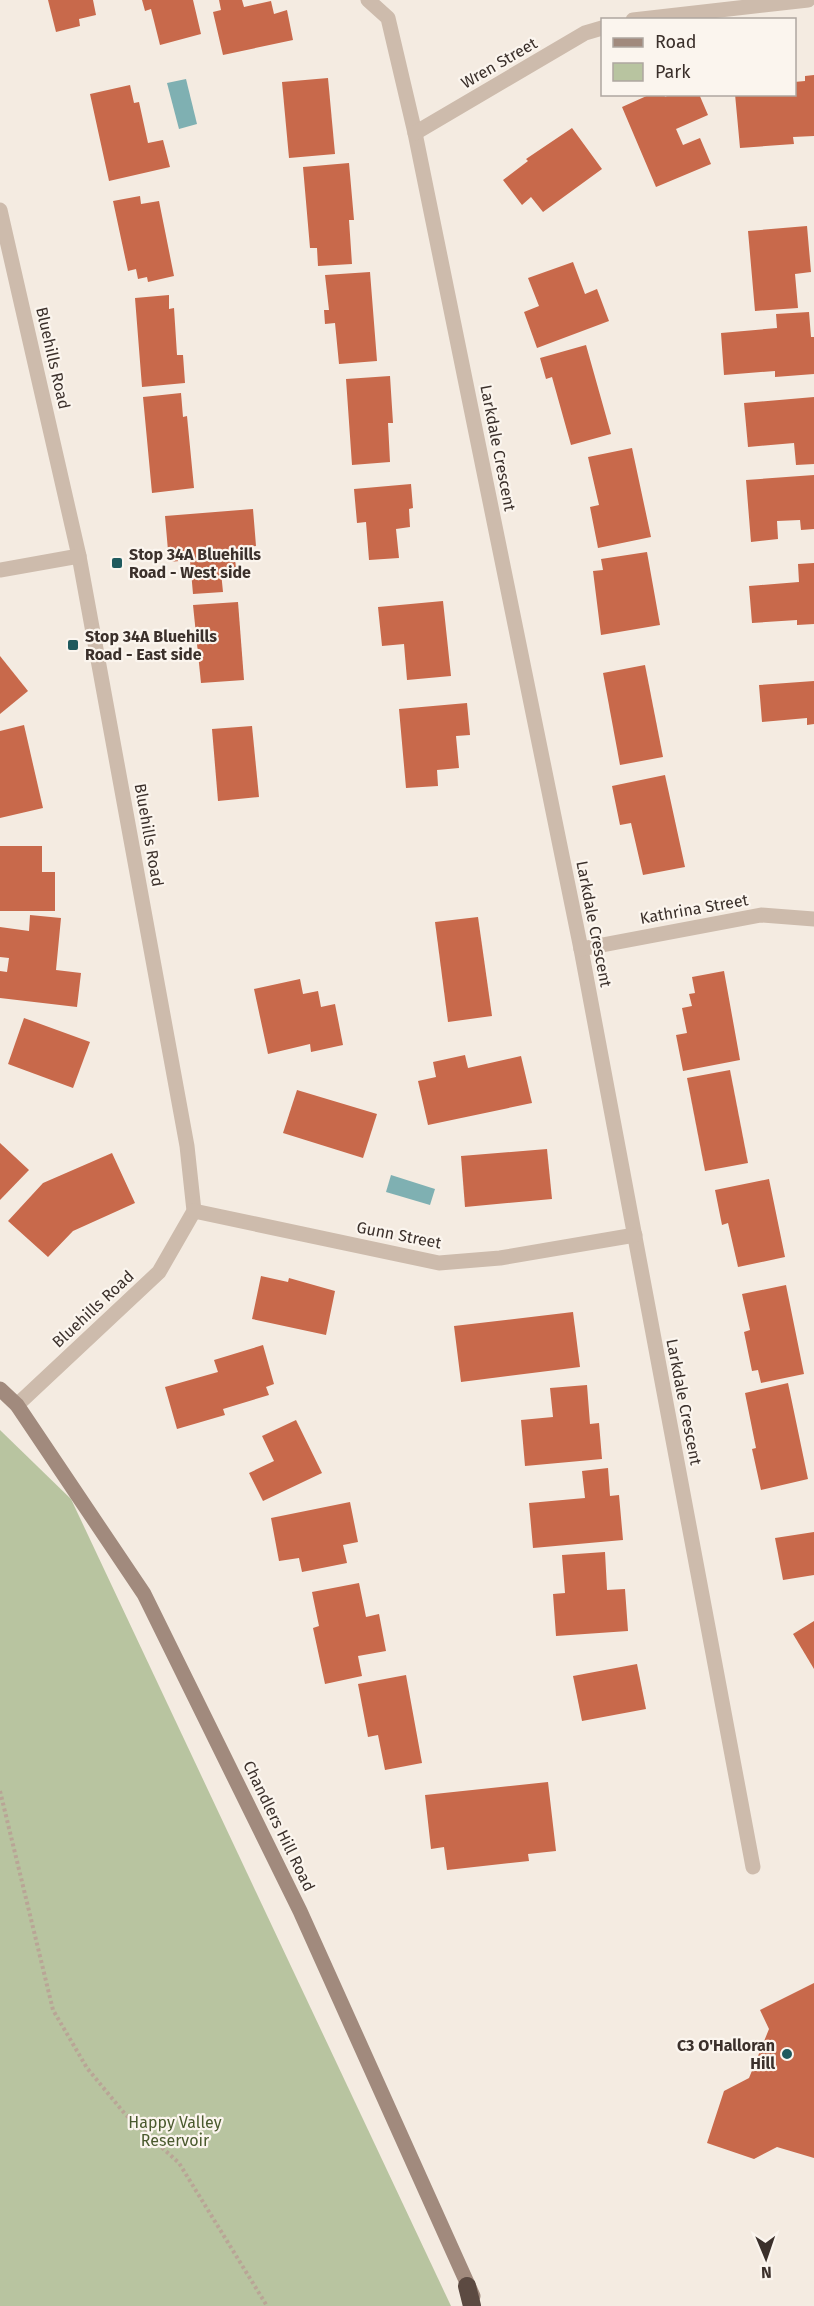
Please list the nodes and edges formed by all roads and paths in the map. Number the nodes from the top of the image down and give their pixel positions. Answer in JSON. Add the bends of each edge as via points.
{"nodes":[{"id":1,"x":369,"y":0,"type":"edge"},
{"id":2,"x":808,"y":0,"type":"edge"},
{"id":3,"x":650,"y":18,"type":"edge"},
{"id":4,"x":601,"y":29,"type":"edge"},
{"id":5,"x":415,"y":133,"type":"junction"},
{"id":6,"x":0,"y":210,"type":"edge"},
{"id":7,"x":79,"y":556,"type":"junction"},
{"id":8,"x":0,"y":570,"type":"edge"},
{"id":9,"x":814,"y":919,"type":"edge"},
{"id":10,"x":581,"y":949,"type":"junction"},
{"id":11,"x":194,"y":1211,"type":"junction"},
{"id":12,"x":635,"y":1235,"type":"junction"},
{"id":13,"x":0,"y":1389,"type":"edge"},
{"id":14,"x":17,"y":1405,"type":"junction"},
{"id":15,"x":0,"y":1791,"type":"edge"},
{"id":16,"x":753,"y":1867,"type":"dead end"},
{"id":17,"x":467,"y":2286,"type":"junction"},
{"id":18,"x":267,"y":2306,"type":"edge"},
{"id":19,"x":472,"y":2306,"type":"edge"},
{"id":20,"x":478,"y":2306,"type":"edge"}],
"edges":[{"from":1,"to":5,"type":"street","name":"Larkdale Crescent","via":[[388,18]]},
{"from":2,"to":3,"type":"street"},
{"from":4,"to":5,"type":"street","name":"Wren Street","via":[[585,33]]},
{"from":5,"to":10,"type":"street","name":"Larkdale Crescent"},
{"from":6,"to":7,"type":"street","name":"Bluehills Road"},
{"from":7,"to":8,"type":"street"},
{"from":7,"to":11,"type":"street","name":"Bluehills Road","via":[[187,1146]]},
{"from":9,"to":10,"type":"street","name":"Kathrina Street","via":[[761,915]]},
{"from":10,"to":12,"type":"street","name":"Larkdale Crescent"},
{"from":11,"to":12,"type":"street","name":"Gunn Street","via":[[439,1263],[500,1258]]},
{"from":11,"to":14,"type":"street","name":"Bluehills Road","via":[[159,1272]]},
{"from":12,"to":16,"type":"street","name":"Larkdale Crescent"},
{"from":13,"to":14,"type":"main road","name":"Chandlers Hill Road"},
{"from":14,"to":17,"type":"main road","name":"Chandlers Hill Road","via":[[144,1594],[300,1911]]},
{"from":15,"to":18,"type":"path","via":[[53,2010],[87,2068],[126,2114],[179,2163]]},
{"from":17,"to":19,"type":"highway"},
{"from":17,"to":20,"type":"main road","name":"Chandlers Hill Road"}]}
